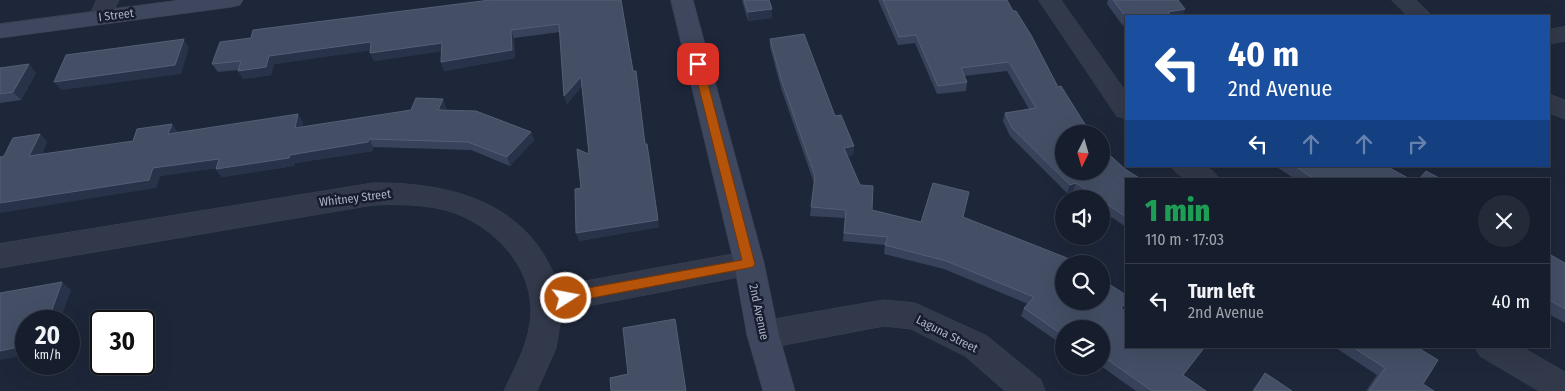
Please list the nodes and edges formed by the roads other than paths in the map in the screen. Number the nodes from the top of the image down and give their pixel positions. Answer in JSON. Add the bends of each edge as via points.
{"nodes":[{"id":1,"x":232,"y":0,"type":"edge"},
{"id":2,"x":682,"y":0,"type":"edge"},
{"id":3,"x":1050,"y":0,"type":"edge"},
{"id":4,"x":1403,"y":0,"type":"edge"},
{"id":5,"x":104,"y":9,"type":"edge"},
{"id":6,"x":1420,"y":15,"type":"edge"},
{"id":7,"x":0,"y":31,"type":"edge"},
{"id":8,"x":1565,"y":34,"type":"edge"},
{"id":9,"x":1550,"y":37,"type":"edge"},
{"id":10,"x":1550,"y":103,"type":"edge"},
{"id":11,"x":1125,"y":109,"type":"edge"},
{"id":12,"x":1565,"y":110,"type":"edge"},
{"id":13,"x":1186,"y":167,"type":"edge"},
{"id":14,"x":1204,"y":178,"type":"edge"},
{"id":15,"x":0,"y":256,"type":"edge"},
{"id":16,"x":749,"y":264,"type":"junction"},
{"id":17,"x":546,"y":301,"type":"junction"},
{"id":18,"x":763,"y":335,"type":"junction"},
{"id":19,"x":1494,"y":348,"type":"edge"},
{"id":20,"x":1565,"y":389,"type":"edge"},
{"id":21,"x":520,"y":391,"type":"edge"},
{"id":22,"x":779,"y":391,"type":"edge"},
{"id":23,"x":1029,"y":391,"type":"edge"}],
"edges":[{"from":1,"to":5,"type":"street","name":"I Street"},
{"from":2,"to":16,"type":"street","name":"2nd Avenue"},
{"from":3,"to":11,"type":"street"},
{"from":4,"to":6,"type":"street"},
{"from":5,"to":7,"type":"street","name":"I Street"},
{"from":8,"to":9,"type":"street"},
{"from":10,"to":12,"type":"street"},
{"from":13,"to":14,"type":"street"},
{"from":15,"to":17,"type":"street","name":"Whitney Street","via":[[372,194],[405,193],[443,198],[464,205],[502,226],[531,259]]},
{"from":16,"to":17,"type":"street"},
{"from":16,"to":18,"type":"street","name":"2nd Avenue"},
{"from":17,"to":21,"type":"street","via":[[538,351]]},
{"from":18,"to":22,"type":"street","name":"2nd Avenue"},
{"from":18,"to":23,"type":"street","name":"Laguna Street","via":[[884,313],[915,316],[976,346]]},
{"from":19,"to":20,"type":"street"}]}
